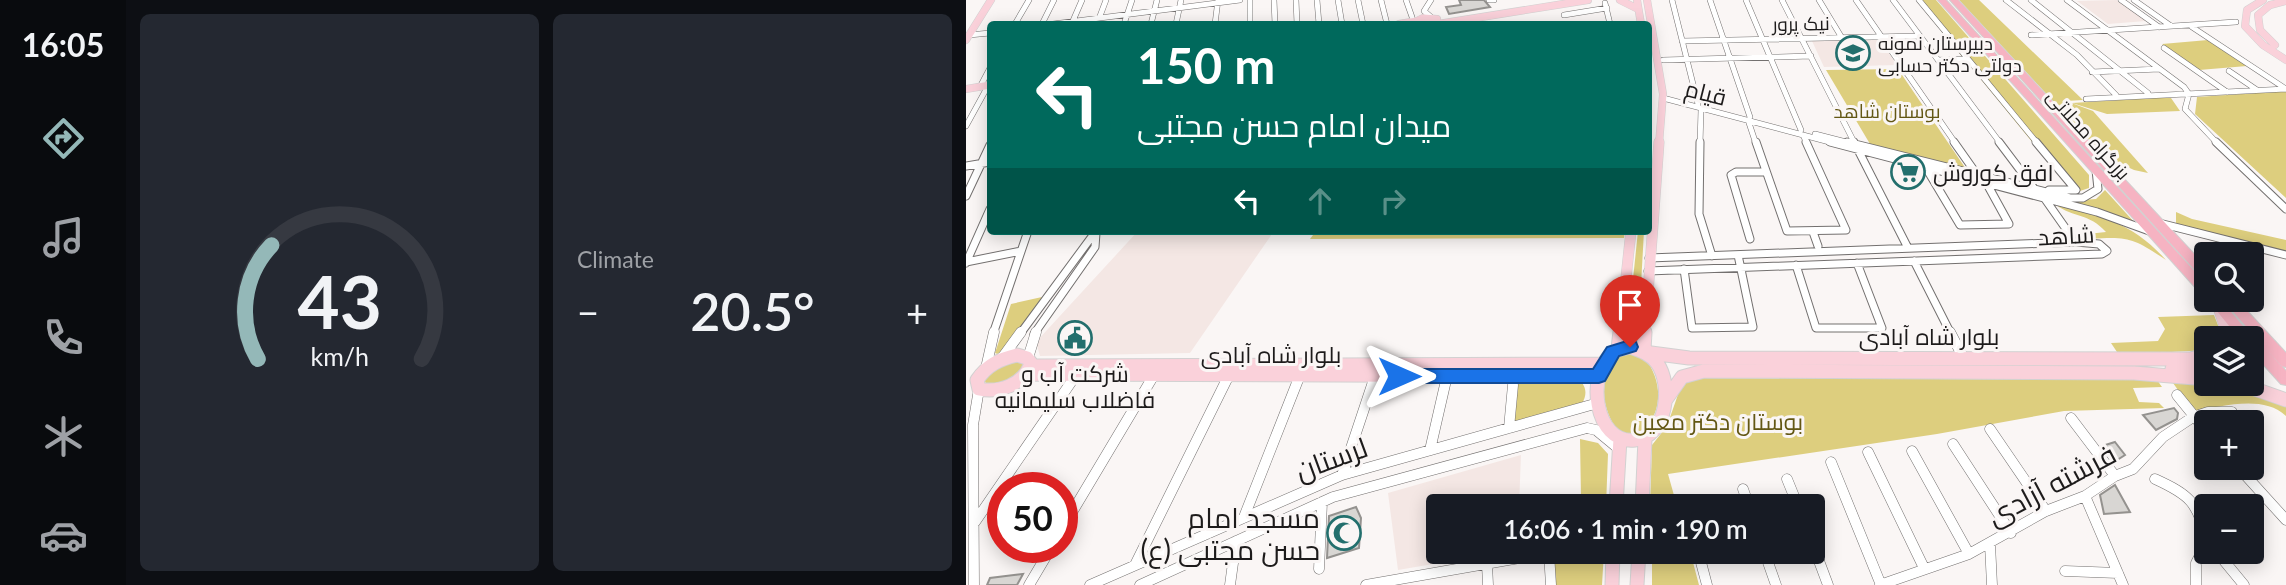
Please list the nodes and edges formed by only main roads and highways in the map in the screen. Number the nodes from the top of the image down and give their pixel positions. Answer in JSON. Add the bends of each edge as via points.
{"nodes":[{"id":1,"x":991,"y":0,"type":"edge"},
{"id":2,"x":1559,"y":0,"type":"edge"},
{"id":3,"x":1588,"y":0,"type":"edge"},
{"id":4,"x":1620,"y":0,"type":"edge"},
{"id":5,"x":1637,"y":0,"type":"edge"},
{"id":6,"x":1942,"y":0,"type":"edge"},
{"id":7,"x":1954,"y":0,"type":"edge"},
{"id":8,"x":2263,"y":0,"type":"edge"},
{"id":9,"x":2286,"y":1,"type":"edge"},
{"id":10,"x":1646,"y":4,"type":"edge"},
{"id":11,"x":1431,"y":17,"type":"junction"},
{"id":12,"x":1413,"y":21,"type":"edge"},
{"id":13,"x":1438,"y":21,"type":"edge"},
{"id":14,"x":1456,"y":21,"type":"edge"},
{"id":15,"x":1642,"y":21,"type":"edge"},
{"id":16,"x":1652,"y":30,"type":"edge"},
{"id":17,"x":967,"y":38,"type":"edge"},
{"id":18,"x":2286,"y":53,"type":"edge"},
{"id":19,"x":2286,"y":60,"type":"edge"},
{"id":20,"x":2013,"y":78,"type":"junction"},
{"id":21,"x":2025,"y":78,"type":"junction"},
{"id":22,"x":986,"y":86,"type":"edge"},
{"id":23,"x":966,"y":89,"type":"edge"},
{"id":24,"x":2032,"y":99,"type":"junction"},
{"id":25,"x":2044,"y":99,"type":"junction"},
{"id":26,"x":1652,"y":224,"type":"edge"},
{"id":27,"x":2156,"y":228,"type":"junction"},
{"id":28,"x":1631,"y":235,"type":"edge"},
{"id":29,"x":1651,"y":235,"type":"edge"},
{"id":30,"x":2194,"y":264,"type":"edge"},
{"id":31,"x":2194,"y":276,"type":"edge"},
{"id":32,"x":2229,"y":312,"type":"edge"},
{"id":33,"x":2242,"y":326,"type":"edge"},
{"id":34,"x":2264,"y":343,"type":"edge"},
{"id":35,"x":2264,"y":346,"type":"edge"},
{"id":36,"x":1618,"y":348,"type":"junction"},
{"id":37,"x":1647,"y":352,"type":"junction"},
{"id":38,"x":2264,"y":352,"type":"edge"},
{"id":39,"x":2286,"y":354,"type":"edge"},
{"id":40,"x":2194,"y":358,"type":"edge"},
{"id":41,"x":2190,"y":359,"type":"junction"},
{"id":42,"x":2194,"y":360,"type":"edge"},
{"id":43,"x":2286,"y":362,"type":"edge"},
{"id":44,"x":1604,"y":364,"type":"junction"},
{"id":45,"x":1029,"y":366,"type":"junction"},
{"id":46,"x":2194,"y":371,"type":"edge"},
{"id":47,"x":2134,"y":373,"type":"junction"},
{"id":48,"x":1599,"y":376,"type":"junction"},
{"id":49,"x":2194,"y":378,"type":"edge"},
{"id":50,"x":2286,"y":380,"type":"edge"},
{"id":51,"x":974,"y":384,"type":"edge"},
{"id":52,"x":2264,"y":392,"type":"edge"},
{"id":53,"x":2286,"y":400,"type":"edge"},
{"id":54,"x":1665,"y":401,"type":"junction"},
{"id":55,"x":1645,"y":439,"type":"junction"},
{"id":56,"x":1620,"y":444,"type":"junction"},
{"id":57,"x":1617,"y":494,"type":"edge"},
{"id":58,"x":1643,"y":494,"type":"edge"},
{"id":59,"x":1613,"y":564,"type":"edge"},
{"id":60,"x":1638,"y":564,"type":"edge"},
{"id":61,"x":1612,"y":585,"type":"edge"},
{"id":62,"x":1637,"y":585,"type":"edge"}],
"edges":[{"from":1,"to":17,"type":"main road"},
{"from":2,"to":11,"type":"main road"},
{"from":3,"to":14,"type":"main road"},
{"from":4,"to":10,"type":"main road"},
{"from":5,"to":10,"type":"main road"},
{"from":6,"to":20,"type":"highway","name":"بزرگراه محلاتی"},
{"from":7,"to":21,"type":"highway","name":"بزرگراه محلاتی"},
{"from":8,"to":19,"type":"main road","via":[[2247,10],[2245,26]]},
{"from":9,"to":18,"type":"main road","via":[[2263,9],[2257,22],[2267,39]]},
{"from":10,"to":15,"type":"main road"},
{"from":11,"to":12,"type":"main road"},
{"from":11,"to":13,"type":"main road"},
{"from":16,"to":26,"type":"main road","via":[[1663,98]]},
{"from":20,"to":21,"type":"highway"},
{"from":20,"to":24,"type":"highway","name":"بزرگراه محلاتی"},
{"from":21,"to":25,"type":"highway","name":"بزرگراه محلاتی"},
{"from":22,"to":23,"type":"main road"},
{"from":24,"to":25,"type":"highway"},
{"from":24,"to":27,"type":"highway","name":"بزرگراه محلاتی"},
{"from":25,"to":27,"type":"highway","name":"بزرگراه محلاتی"},
{"from":27,"to":30,"type":"highway","name":"بزرگراه محلاتی"},
{"from":27,"to":31,"type":"highway","name":"بزرگراه محلاتی"},
{"from":28,"to":36,"type":"main road"},
{"from":29,"to":37,"type":"main road"},
{"from":32,"to":33,"type":"highway"},
{"from":34,"to":39,"type":"main road"},
{"from":35,"to":43,"type":"highway"},
{"from":36,"to":37,"type":"main road"},
{"from":36,"to":44,"type":"main road"},
{"from":37,"to":41,"type":"main road","name":"بلوار شاه آبادی","via":[[1673,358]]},
{"from":37,"to":54,"type":"main road","via":[[1662,369]]},
{"from":38,"to":50,"type":"highway"},
{"from":40,"to":41,"type":"main road","name":"بلوار شاه آبادی"},
{"from":41,"to":42,"type":"main road"},
{"from":44,"to":45,"type":"main road","name":"بلوار شاه آبادی"},
{"from":44,"to":48,"type":"main road"},
{"from":45,"to":48,"type":"main road","name":"بلوار شاه آبادی","via":[[1076,375]]},
{"from":45,"to":51,"type":"main road","via":[[1017,383],[1000,391],[984,391]]},
{"from":45,"to":51,"type":"main road","via":[[1017,355],[1000,359]]},
{"from":46,"to":47,"type":"main road"},
{"from":47,"to":49,"type":"main road","name":"بلوار شاه آبادی"},
{"from":47,"to":54,"type":"main road","name":"بلوار شاه آبادی","via":[[1704,371],[1682,377]]},
{"from":48,"to":56,"type":"main road","via":[[1598,403],[1605,424]]},
{"from":52,"to":53,"type":"main road"},
{"from":54,"to":55,"type":"main road","via":[[1661,419]]},
{"from":55,"to":56,"type":"main road"},
{"from":55,"to":58,"type":"main road"},
{"from":56,"to":57,"type":"main road"},
{"from":59,"to":61,"type":"main road"},
{"from":60,"to":62,"type":"main road"}]}
